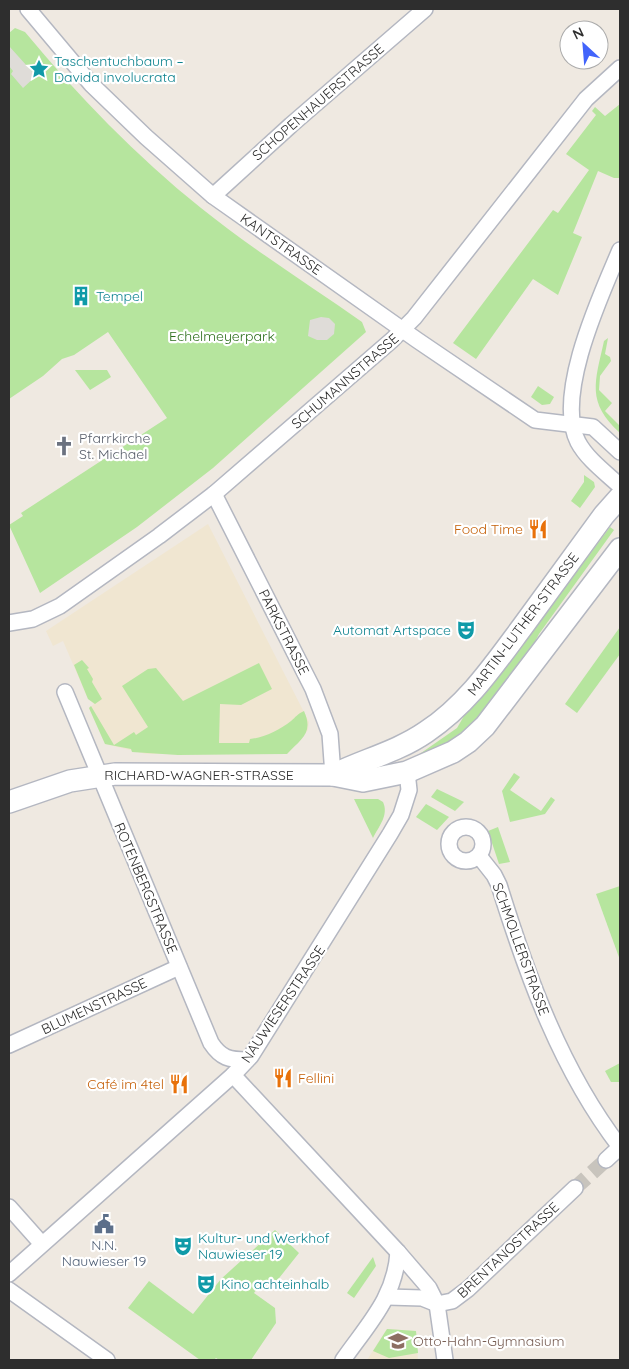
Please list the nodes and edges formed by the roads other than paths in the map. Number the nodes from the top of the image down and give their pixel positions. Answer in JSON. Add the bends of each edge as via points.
{"nodes":[{"id":1,"x":28,"y":9,"type":"edge"},
{"id":2,"x":425,"y":9,"type":"edge"},
{"id":3,"x":620,"y":68,"type":"edge"},
{"id":4,"x":213,"y":196,"type":"junction"},
{"id":5,"x":620,"y":250,"type":"edge"},
{"id":6,"x":403,"y":330,"type":"junction"},
{"id":7,"x":573,"y":425,"type":"junction"},
{"id":8,"x":620,"y":452,"type":"edge"},
{"id":9,"x":620,"y":486,"type":"edge"},
{"id":10,"x":214,"y":494,"type":"junction"},
{"id":11,"x":620,"y":497,"type":"edge"},
{"id":12,"x":620,"y":549,"type":"edge"},
{"id":13,"x":9,"y":624,"type":"edge"},
{"id":14,"x":65,"y":692,"type":"dead end"},
{"id":15,"x":407,"y":772,"type":"junction"},
{"id":16,"x":99,"y":775,"type":"junction"},
{"id":17,"x":333,"y":776,"type":"junction"},
{"id":18,"x":9,"y":802,"type":"edge"},
{"id":19,"x":478,"y":856,"type":"dead end"},
{"id":20,"x":179,"y":967,"type":"junction"},
{"id":21,"x":9,"y":1045,"type":"edge"},
{"id":22,"x":247,"y":1060,"type":"junction"},
{"id":23,"x":233,"y":1075,"type":"junction"},
{"id":24,"x":620,"y":1147,"type":"edge"},
{"id":25,"x":606,"y":1160,"type":"tunnel mouth"},
{"id":26,"x":575,"y":1188,"type":"tunnel mouth"},
{"id":27,"x":9,"y":1207,"type":"edge"},
{"id":28,"x":41,"y":1243,"type":"junction"},
{"id":29,"x":398,"y":1252,"type":"junction"},
{"id":30,"x":9,"y":1274,"type":"edge"},
{"id":31,"x":9,"y":1290,"type":"edge"},
{"id":32,"x":388,"y":1297,"type":"junction"},
{"id":33,"x":437,"y":1304,"type":"junction"},
{"id":34,"x":107,"y":1360,"type":"edge"},
{"id":35,"x":343,"y":1360,"type":"edge"},
{"id":36,"x":445,"y":1360,"type":"edge"}],
"edges":[{"from":1,"to":4,"type":"street","name":"KANTSTRASSE","via":[[90,84]]},
{"from":2,"to":4,"type":"street","name":"SCHOPENHAUERSTRASSE"},
{"from":3,"to":6,"type":"street","name":"SCHUMANNSTRASSE","via":[[586,99]]},
{"from":4,"to":6,"type":"street","name":"KANTSTRASSE"},
{"from":5,"to":7,"type":"street","via":[[581,349]]},
{"from":6,"to":7,"type":"street","name":"KANTSTRASSE","via":[[535,420]]},
{"from":6,"to":10,"type":"street","name":"SCHUMANNSTRASSE"},
{"from":7,"to":8,"type":"street","name":"KANTSTRASSE","via":[[593,427]]},
{"from":7,"to":9,"type":"street","via":[[584,452]]},
{"from":10,"to":13,"type":"street","name":"SCHUMANNSTRASSE","via":[[60,606],[33,619]]},
{"from":10,"to":17,"type":"street","name":"PARKSTRASSE","via":[[313,689],[330,734]]},
{"from":11,"to":17,"type":"main road","name":"MARTIN-LUTHER-STRASSE","via":[[481,682],[457,708],[427,732],[401,747]]},
{"from":12,"to":15,"type":"main road","via":[[485,726],[453,752]]},
{"from":14,"to":16,"type":"street","name":"ROTENBERGSTRASSE"},
{"from":15,"to":17,"type":"main road","via":[[363,781]]},
{"from":15,"to":22,"type":"street","name":"NAUWIESERSTRASSE","via":[[409,790],[401,815]]},
{"from":16,"to":17,"type":"main road","name":"RICHARD-WAGNER-STRASSE"},
{"from":16,"to":18,"type":"main road","name":"RICHARD-WAGNER-STRASSE"},
{"from":16,"to":20,"type":"street","name":"ROTENBERGSTRASSE"},
{"from":19,"to":24,"type":"street","name":"SCHMOLLERSTRASSE","via":[[494,875],[527,971],[552,1030],[590,1102]]},
{"from":20,"to":21,"type":"street","name":"BLUMENSTRASSE"},
{"from":20,"to":22,"type":"street","name":"ROTENBERGSTRASSE","via":[[210,1043],[218,1054],[228,1060]]},
{"from":22,"to":23,"type":"street","name":"NAUWIESERSTRASSE"},
{"from":23,"to":28,"type":"street","name":"NAUWIESERSTRASSE"},
{"from":23,"to":29,"type":"street"},
{"from":24,"to":25,"type":"street"},
{"from":26,"to":33,"type":"street","name":"BRENTANOSTRASSE","via":[[468,1289],[452,1301]]},
{"from":27,"to":28,"type":"street"},
{"from":28,"to":30,"type":"street","name":"NAUWIESERSTRASSE"},
{"from":29,"to":32,"type":"street","via":[[397,1269]]},
{"from":29,"to":33,"type":"street"},
{"from":31,"to":34,"type":"street"},
{"from":32,"to":33,"type":"street","via":[[422,1298]]},
{"from":32,"to":35,"type":"street"},
{"from":33,"to":36,"type":"street"}]}
